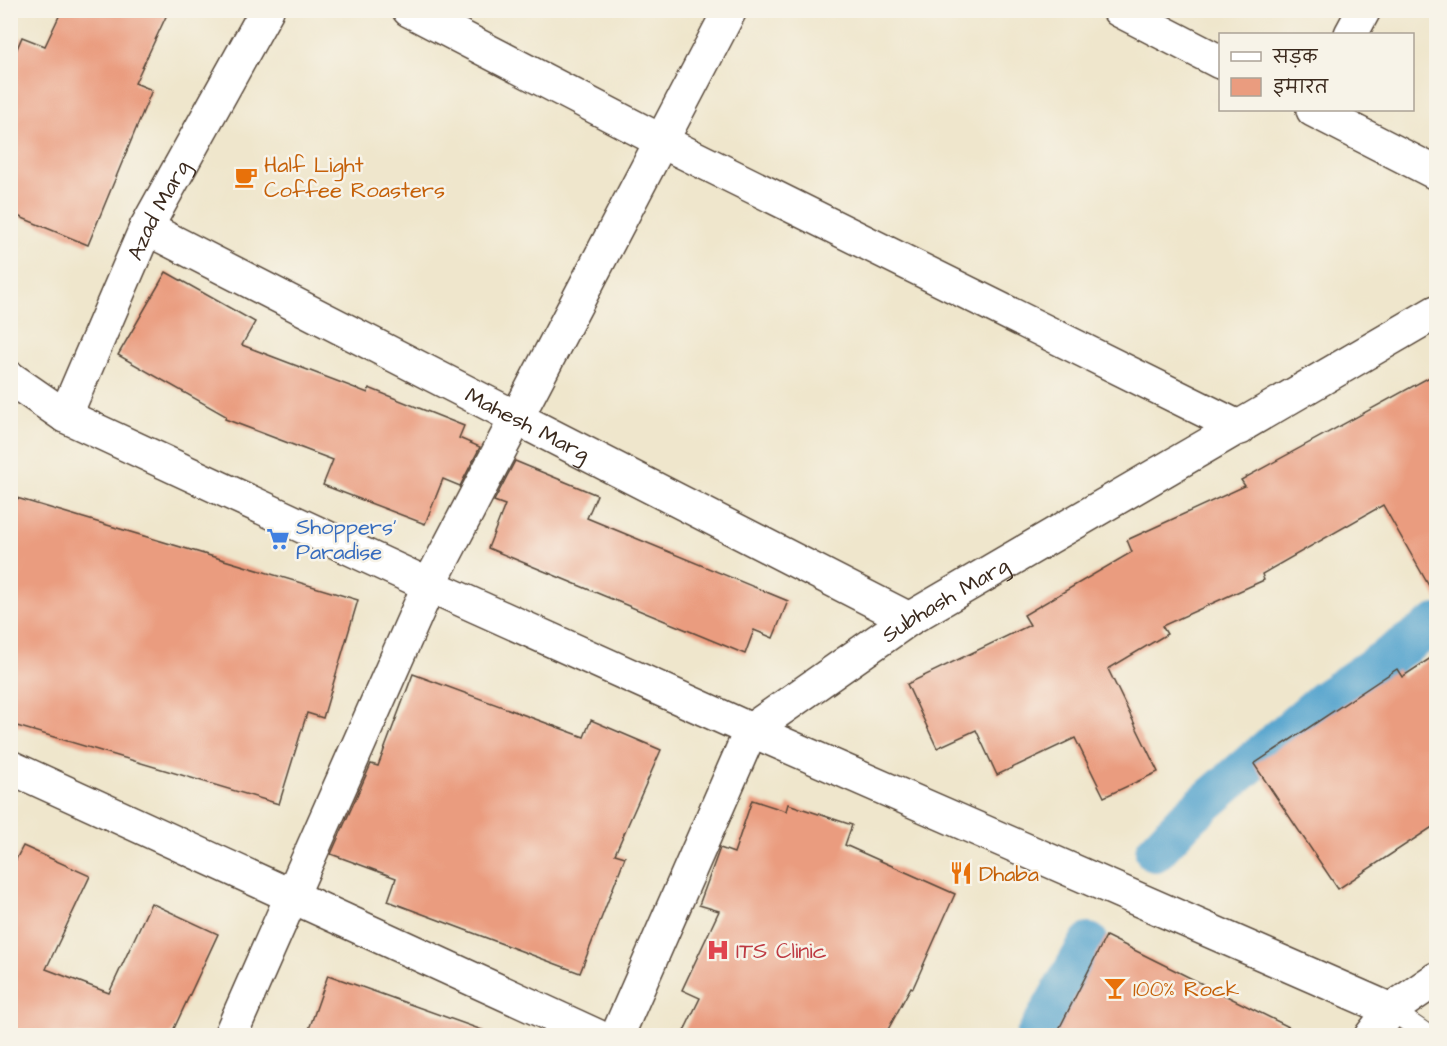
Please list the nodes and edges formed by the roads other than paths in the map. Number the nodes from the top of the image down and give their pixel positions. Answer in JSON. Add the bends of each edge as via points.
{"nodes":[{"id":1,"x":267,"y":10,"type":"edge"},
{"id":2,"x":409,"y":10,"type":"edge"},
{"id":3,"x":730,"y":10,"type":"edge"},
{"id":4,"x":1119,"y":10,"type":"edge"},
{"id":5,"x":1364,"y":10,"type":"edge"},
{"id":6,"x":1352,"y":33,"type":"edge"},
{"id":7,"x":1219,"y":61,"type":"edge"},
{"id":8,"x":1315,"y":111,"type":"edge"},
{"id":9,"x":661,"y":141,"type":"junction"},
{"id":10,"x":1437,"y":173,"type":"edge"},
{"id":11,"x":146,"y":228,"type":"junction"},
{"id":12,"x":1437,"y":312,"type":"edge"},
{"id":13,"x":10,"y":378,"type":"edge"},
{"id":14,"x":10,"y":409,"type":"edge"},
{"id":15,"x":65,"y":416,"type":"junction"},
{"id":16,"x":516,"y":419,"type":"junction"},
{"id":17,"x":1240,"y":428,"type":"junction"},
{"id":18,"x":429,"y":585,"type":"junction"},
{"id":19,"x":909,"y":619,"type":"junction"},
{"id":20,"x":751,"y":730,"type":"junction"},
{"id":21,"x":10,"y":767,"type":"edge"},
{"id":22,"x":292,"y":897,"type":"junction"},
{"id":23,"x":1437,"y":979,"type":"edge"},
{"id":24,"x":1391,"y":1010,"type":"junction"},
{"id":25,"x":230,"y":1035,"type":"edge"},
{"id":26,"x":597,"y":1035,"type":"edge"},
{"id":27,"x":617,"y":1035,"type":"edge"},
{"id":28,"x":1371,"y":1035,"type":"edge"},
{"id":29,"x":1429,"y":1035,"type":"edge"}],
"edges":[{"from":1,"to":11,"type":"street","name":"Azad Marg"},
{"from":2,"to":9,"type":"street"},
{"from":3,"to":9,"type":"street"},
{"from":4,"to":7,"type":"street"},
{"from":5,"to":6,"type":"street"},
{"from":8,"to":10,"type":"street"},
{"from":9,"to":16,"type":"street"},
{"from":9,"to":17,"type":"street"},
{"from":11,"to":15,"type":"street","name":"Azad Marg"},
{"from":11,"to":16,"type":"street","name":"Mahesh Marg"},
{"from":12,"to":17,"type":"street","name":"Subhash Marg"},
{"from":13,"to":15,"type":"street"},
{"from":14,"to":15,"type":"street"},
{"from":15,"to":18,"type":"street"},
{"from":16,"to":18,"type":"street"},
{"from":16,"to":19,"type":"street","name":"Mahesh Marg"},
{"from":17,"to":19,"type":"street","name":"Subhash Marg"},
{"from":18,"to":20,"type":"street"},
{"from":18,"to":22,"type":"street"},
{"from":19,"to":20,"type":"street","name":"Subhash Marg"},
{"from":20,"to":24,"type":"street"},
{"from":20,"to":27,"type":"street"},
{"from":21,"to":22,"type":"street"},
{"from":22,"to":25,"type":"street"},
{"from":22,"to":26,"type":"street"},
{"from":23,"to":24,"type":"street"},
{"from":24,"to":28,"type":"street"},
{"from":24,"to":29,"type":"lane"}]}
